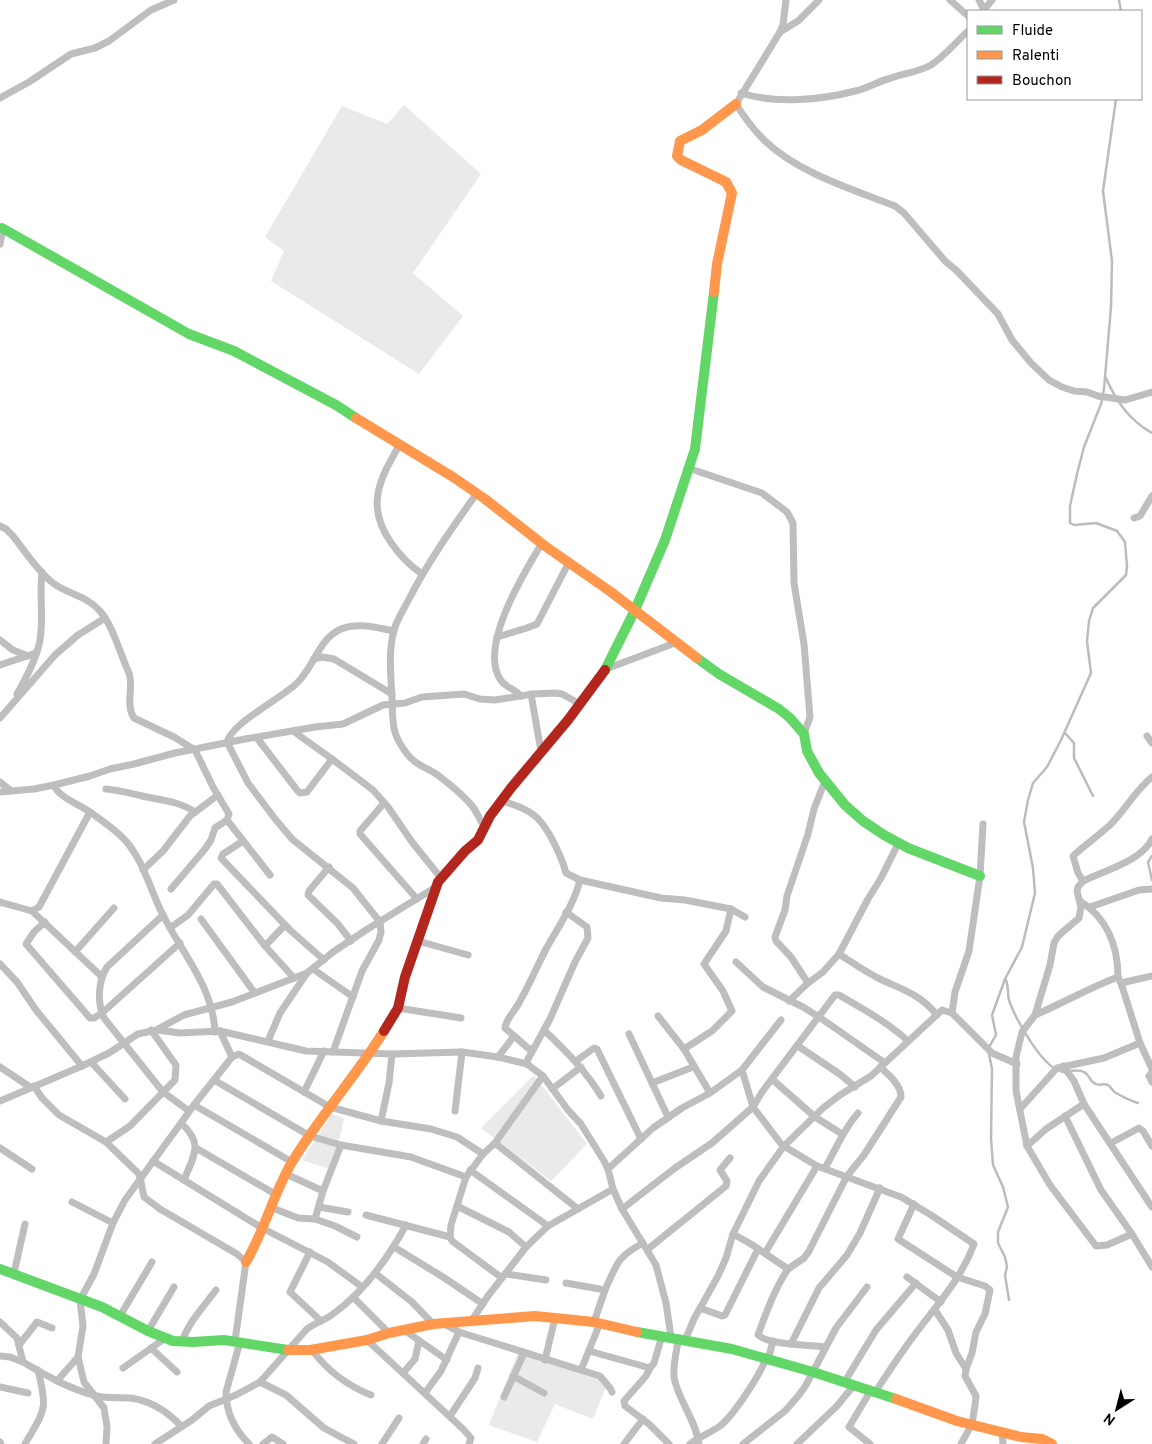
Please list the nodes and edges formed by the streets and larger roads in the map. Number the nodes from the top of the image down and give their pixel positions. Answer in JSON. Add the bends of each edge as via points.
{"nodes":[{"id":1,"x":174,"y":0,"type":"edge"},
{"id":2,"x":786,"y":0,"type":"edge"},
{"id":3,"x":818,"y":0,"type":"edge"},
{"id":4,"x":950,"y":0,"type":"edge"},
{"id":5,"x":967,"y":15,"type":"edge"},
{"id":6,"x":780,"y":32,"type":"junction"},
{"id":7,"x":967,"y":32,"type":"edge"},
{"id":8,"x":741,"y":93,"type":"junction"},
{"id":9,"x":0,"y":98,"type":"edge"},
{"id":10,"x":736,"y":104,"type":"junction"},
{"id":11,"x":1,"y":227,"type":"edge"},
{"id":12,"x":0,"y":244,"type":"edge"},
{"id":13,"x":1152,"y":392,"type":"edge"},
{"id":14,"x":400,"y":444,"type":"junction"},
{"id":15,"x":688,"y":468,"type":"junction"},
{"id":16,"x":477,"y":493,"type":"junction"},
{"id":17,"x":1152,"y":496,"type":"edge"},
{"id":18,"x":1134,"y":518,"type":"dead end"},
{"id":19,"x":0,"y":526,"type":"edge"},
{"id":20,"x":542,"y":543,"type":"junction"},
{"id":21,"x":568,"y":562,"type":"junction"},
{"id":22,"x":42,"y":572,"type":"junction"},
{"id":23,"x":422,"y":574,"type":"junction"},
{"id":24,"x":635,"y":610,"type":"junction"},
{"id":25,"x":105,"y":618,"type":"junction"},
{"id":26,"x":394,"y":631,"type":"junction"},
{"id":27,"x":497,"y":637,"type":"junction"},
{"id":28,"x":0,"y":640,"type":"edge"},
{"id":29,"x":675,"y":643,"type":"junction"},
{"id":30,"x":32,"y":654,"type":"junction"},
{"id":31,"x":314,"y":659,"type":"junction"},
{"id":32,"x":0,"y":664,"type":"edge"},
{"id":33,"x":606,"y":669,"type":"junction"},
{"id":34,"x":392,"y":694,"type":"junction"},
{"id":35,"x":530,"y":694,"type":"junction"},
{"id":36,"x":521,"y":696,"type":"junction"},
{"id":37,"x":580,"y":704,"type":"junction"},
{"id":38,"x":392,"y":705,"type":"junction"},
{"id":39,"x":9,"y":708,"type":"junction"},
{"id":40,"x":0,"y":718,"type":"edge"},
{"id":41,"x":293,"y":731,"type":"junction"},
{"id":42,"x":804,"y":734,"type":"junction"},
{"id":43,"x":1147,"y":736,"type":"dead end"},
{"id":44,"x":257,"y":738,"type":"junction"},
{"id":45,"x":227,"y":742,"type":"junction"},
{"id":46,"x":1152,"y":743,"type":"edge"},
{"id":47,"x":195,"y":750,"type":"junction"},
{"id":48,"x":542,"y":750,"type":"junction"},
{"id":49,"x":332,"y":759,"type":"junction"},
{"id":50,"x":1152,"y":777,"type":"edge"},
{"id":51,"x":825,"y":781,"type":"junction"},
{"id":52,"x":0,"y":782,"type":"edge"},
{"id":53,"x":54,"y":785,"type":"junction"},
{"id":54,"x":106,"y":789,"type":"dead end"},
{"id":55,"x":10,"y":790,"type":"junction"},
{"id":56,"x":0,"y":792,"type":"edge"},
{"id":57,"x":218,"y":795,"type":"junction"},
{"id":58,"x":502,"y":801,"type":"junction"},
{"id":59,"x":384,"y":803,"type":"junction"},
{"id":60,"x":90,"y":812,"type":"junction"},
{"id":61,"x":195,"y":812,"type":"junction"},
{"id":62,"x":227,"y":820,"type":"junction"},
{"id":63,"x":983,"y":824,"type":"dead end"},
{"id":64,"x":484,"y":826,"type":"junction"},
{"id":65,"x":1152,"y":838,"type":"edge"},
{"id":66,"x":243,"y":841,"type":"junction"},
{"id":67,"x":898,"y":844,"type":"junction"},
{"id":68,"x":329,"y":867,"type":"junction"},
{"id":69,"x":143,"y":870,"type":"junction"},
{"id":70,"x":270,"y":874,"type":"dead end"},
{"id":71,"x":980,"y":876,"type":"junction"},
{"id":72,"x":441,"y":878,"type":"junction"},
{"id":73,"x":580,"y":880,"type":"junction"},
{"id":74,"x":1083,"y":881,"type":"junction"},
{"id":75,"x":436,"y":887,"type":"junction"},
{"id":76,"x":171,"y":889,"type":"dead end"},
{"id":77,"x":1152,"y":889,"type":"edge"},
{"id":78,"x":417,"y":899,"type":"junction"},
{"id":79,"x":1080,"y":901,"type":"junction"},
{"id":80,"x":1,"y":904,"type":"edge"},
{"id":81,"x":1090,"y":907,"type":"junction"},
{"id":82,"x":114,"y":908,"type":"dead end"},
{"id":83,"x":731,"y":910,"type":"junction"},
{"id":84,"x":32,"y":911,"type":"junction"},
{"id":85,"x":566,"y":912,"type":"junction"},
{"id":86,"x":163,"y":915,"type":"junction"},
{"id":87,"x":745,"y":917,"type":"dead end"},
{"id":88,"x":200,"y":918,"type":"dead end"},
{"id":89,"x":45,"y":922,"type":"junction"},
{"id":90,"x":380,"y":922,"type":"junction"},
{"id":91,"x":285,"y":925,"type":"junction"},
{"id":92,"x":170,"y":928,"type":"junction"},
{"id":93,"x":352,"y":941,"type":"junction"},
{"id":94,"x":418,"y":941,"type":"junction"},
{"id":95,"x":180,"y":943,"type":"junction"},
{"id":96,"x":264,"y":946,"type":"junction"},
{"id":97,"x":75,"y":952,"type":"junction"},
{"id":98,"x":839,"y":954,"type":"junction"},
{"id":99,"x":468,"y":955,"type":"dead end"},
{"id":100,"x":324,"y":960,"type":"junction"},
{"id":101,"x":736,"y":962,"type":"dead end"},
{"id":102,"x":0,"y":964,"type":"edge"},
{"id":103,"x":310,"y":971,"type":"junction"},
{"id":104,"x":101,"y":976,"type":"junction"},
{"id":105,"x":1152,"y":976,"type":"edge"},
{"id":106,"x":294,"y":978,"type":"junction"},
{"id":107,"x":1120,"y":980,"type":"junction"},
{"id":108,"x":808,"y":983,"type":"junction"},
{"id":109,"x":254,"y":992,"type":"junction"},
{"id":110,"x":353,"y":996,"type":"junction"},
{"id":111,"x":789,"y":1001,"type":"junction"},
{"id":112,"x":212,"y":1007,"type":"junction"},
{"id":113,"x":398,"y":1008,"type":"junction"},
{"id":114,"x":102,"y":1013,"type":"junction"},
{"id":115,"x":952,"y":1013,"type":"junction"},
{"id":116,"x":937,"y":1015,"type":"junction"},
{"id":117,"x":1035,"y":1015,"type":"junction"},
{"id":118,"x":658,"y":1016,"type":"dead end"},
{"id":119,"x":819,"y":1016,"type":"junction"},
{"id":120,"x":461,"y":1018,"type":"dead end"},
{"id":121,"x":781,"y":1020,"type":"dead end"},
{"id":122,"x":154,"y":1030,"type":"junction"},
{"id":123,"x":544,"y":1030,"type":"junction"},
{"id":124,"x":218,"y":1032,"type":"junction"},
{"id":125,"x":629,"y":1034,"type":"dead end"},
{"id":126,"x":514,"y":1036,"type":"junction"},
{"id":127,"x":908,"y":1041,"type":"junction"},
{"id":128,"x":124,"y":1042,"type":"junction"},
{"id":129,"x":268,"y":1042,"type":"junction"},
{"id":130,"x":1140,"y":1042,"type":"junction"},
{"id":131,"x":798,"y":1046,"type":"junction"},
{"id":132,"x":532,"y":1049,"type":"junction"},
{"id":133,"x":684,"y":1049,"type":"junction"},
{"id":134,"x":324,"y":1051,"type":"junction"},
{"id":135,"x":333,"y":1052,"type":"junction"},
{"id":136,"x":462,"y":1052,"type":"junction"},
{"id":137,"x":370,"y":1053,"type":"junction"},
{"id":138,"x":392,"y":1054,"type":"junction"},
{"id":139,"x":232,"y":1057,"type":"junction"},
{"id":140,"x":498,"y":1057,"type":"junction"},
{"id":141,"x":91,"y":1062,"type":"junction"},
{"id":142,"x":527,"y":1064,"type":"junction"},
{"id":143,"x":578,"y":1064,"type":"junction"},
{"id":144,"x":1017,"y":1064,"type":"junction"},
{"id":145,"x":882,"y":1065,"type":"junction"},
{"id":146,"x":82,"y":1066,"type":"junction"},
{"id":147,"x":1063,"y":1066,"type":"junction"},
{"id":148,"x":0,"y":1067,"type":"edge"},
{"id":149,"x":693,"y":1068,"type":"junction"},
{"id":150,"x":742,"y":1070,"type":"junction"},
{"id":151,"x":1152,"y":1071,"type":"edge"},
{"id":152,"x":543,"y":1076,"type":"junction"},
{"id":153,"x":214,"y":1080,"type":"junction"},
{"id":154,"x":773,"y":1080,"type":"junction"},
{"id":155,"x":1152,"y":1082,"type":"edge"},
{"id":156,"x":652,"y":1084,"type":"junction"},
{"id":157,"x":32,"y":1087,"type":"junction"},
{"id":158,"x":855,"y":1087,"type":"junction"},
{"id":159,"x":552,"y":1089,"type":"junction"},
{"id":160,"x":163,"y":1092,"type":"junction"},
{"id":161,"x":304,"y":1092,"type":"junction"},
{"id":162,"x":710,"y":1093,"type":"junction"},
{"id":163,"x":602,"y":1096,"type":"dead end"},
{"id":164,"x":125,"y":1099,"type":"dead end"},
{"id":165,"x":0,"y":1101,"type":"edge"},
{"id":166,"x":1084,"y":1104,"type":"junction"},
{"id":167,"x":330,"y":1107,"type":"junction"},
{"id":168,"x":753,"y":1107,"type":"junction"},
{"id":169,"x":191,"y":1108,"type":"junction"},
{"id":170,"x":1020,"y":1110,"type":"junction"},
{"id":171,"x":455,"y":1111,"type":"dead end"},
{"id":172,"x":858,"y":1113,"type":"dead end"},
{"id":173,"x":1064,"y":1116,"type":"junction"},
{"id":174,"x":815,"y":1117,"type":"junction"},
{"id":175,"x":668,"y":1118,"type":"junction"},
{"id":176,"x":381,"y":1121,"type":"junction"},
{"id":177,"x":181,"y":1123,"type":"junction"},
{"id":178,"x":842,"y":1134,"type":"junction"},
{"id":179,"x":310,"y":1136,"type":"junction"},
{"id":180,"x":641,"y":1139,"type":"junction"},
{"id":181,"x":106,"y":1142,"type":"junction"},
{"id":182,"x":495,"y":1143,"type":"junction"},
{"id":183,"x":1111,"y":1144,"type":"junction"},
{"id":184,"x":340,"y":1145,"type":"junction"},
{"id":185,"x":1027,"y":1146,"type":"junction"},
{"id":186,"x":1152,"y":1146,"type":"edge"},
{"id":187,"x":0,"y":1148,"type":"edge"},
{"id":188,"x":196,"y":1148,"type":"junction"},
{"id":189,"x":483,"y":1154,"type":"junction"},
{"id":190,"x":730,"y":1158,"type":"dead end"},
{"id":191,"x":153,"y":1161,"type":"junction"},
{"id":192,"x":292,"y":1162,"type":"junction"},
{"id":193,"x":821,"y":1167,"type":"junction"},
{"id":194,"x":32,"y":1169,"type":"dead end"},
{"id":195,"x":608,"y":1169,"type":"junction"},
{"id":196,"x":470,"y":1170,"type":"junction"},
{"id":197,"x":286,"y":1174,"type":"junction"},
{"id":198,"x":847,"y":1176,"type":"junction"},
{"id":199,"x":140,"y":1177,"type":"junction"},
{"id":200,"x":466,"y":1177,"type":"junction"},
{"id":201,"x":184,"y":1180,"type":"junction"},
{"id":202,"x":880,"y":1188,"type":"junction"},
{"id":203,"x":613,"y":1189,"type":"junction"},
{"id":204,"x":323,"y":1191,"type":"junction"},
{"id":205,"x":275,"y":1194,"type":"junction"},
{"id":206,"x":72,"y":1202,"type":"dead end"},
{"id":207,"x":914,"y":1204,"type":"junction"},
{"id":208,"x":457,"y":1206,"type":"junction"},
{"id":209,"x":270,"y":1207,"type":"junction"},
{"id":210,"x":319,"y":1207,"type":"junction"},
{"id":211,"x":1152,"y":1207,"type":"edge"},
{"id":212,"x":578,"y":1209,"type":"junction"},
{"id":213,"x":622,"y":1209,"type":"junction"},
{"id":214,"x":348,"y":1212,"type":"dead end"},
{"id":215,"x":366,"y":1215,"type":"dead end"},
{"id":216,"x":315,"y":1219,"type":"junction"},
{"id":217,"x":113,"y":1222,"type":"junction"},
{"id":218,"x":25,"y":1224,"type":"dead end"},
{"id":219,"x":406,"y":1225,"type":"junction"},
{"id":220,"x":548,"y":1226,"type":"junction"},
{"id":221,"x":262,"y":1228,"type":"junction"},
{"id":222,"x":733,"y":1234,"type":"junction"},
{"id":223,"x":1132,"y":1234,"type":"junction"},
{"id":224,"x":358,"y":1237,"type":"dead end"},
{"id":225,"x":450,"y":1237,"type":"junction"},
{"id":226,"x":645,"y":1246,"type":"junction"},
{"id":227,"x":394,"y":1247,"type":"junction"},
{"id":228,"x":526,"y":1247,"type":"junction"},
{"id":229,"x":758,"y":1249,"type":"junction"},
{"id":230,"x":310,"y":1252,"type":"junction"},
{"id":231,"x":765,"y":1253,"type":"junction"},
{"id":232,"x":152,"y":1262,"type":"dead end"},
{"id":233,"x":246,"y":1262,"type":"junction"},
{"id":234,"x":1152,"y":1268,"type":"edge"},
{"id":235,"x":0,"y":1269,"type":"edge"},
{"id":236,"x":788,"y":1269,"type":"junction"},
{"id":237,"x":14,"y":1273,"type":"junction"},
{"id":238,"x":375,"y":1273,"type":"junction"},
{"id":239,"x":504,"y":1276,"type":"junction"},
{"id":240,"x":907,"y":1277,"type":"dead end"},
{"id":241,"x":958,"y":1277,"type":"junction"},
{"id":242,"x":546,"y":1280,"type":"dead end"},
{"id":243,"x":566,"y":1283,"type":"dead end"},
{"id":244,"x":916,"y":1283,"type":"junction"},
{"id":245,"x":174,"y":1287,"type":"dead end"},
{"id":246,"x":362,"y":1287,"type":"junction"},
{"id":247,"x":867,"y":1287,"type":"dead end"},
{"id":248,"x":216,"y":1290,"type":"dead end"},
{"id":249,"x":605,"y":1290,"type":"junction"},
{"id":250,"x":353,"y":1297,"type":"junction"},
{"id":251,"x":80,"y":1300,"type":"junction"},
{"id":252,"x":941,"y":1302,"type":"junction"},
{"id":253,"x":483,"y":1304,"type":"junction"},
{"id":254,"x":700,"y":1308,"type":"junction"},
{"id":255,"x":935,"y":1310,"type":"junction"},
{"id":256,"x":120,"y":1316,"type":"junction"},
{"id":257,"x":555,"y":1318,"type":"junction"},
{"id":258,"x":472,"y":1320,"type":"junction"},
{"id":259,"x":321,"y":1321,"type":"junction"},
{"id":260,"x":0,"y":1322,"type":"edge"},
{"id":261,"x":597,"y":1322,"type":"junction"},
{"id":262,"x":437,"y":1324,"type":"junction"},
{"id":263,"x":52,"y":1328,"type":"dead end"},
{"id":264,"x":404,"y":1330,"type":"junction"},
{"id":265,"x":148,"y":1331,"type":"junction"},
{"id":266,"x":459,"y":1332,"type":"junction"},
{"id":267,"x":389,"y":1333,"type":"junction"},
{"id":268,"x":675,"y":1338,"type":"junction"},
{"id":269,"x":164,"y":1339,"type":"junction"},
{"id":270,"x":367,"y":1340,"type":"junction"},
{"id":271,"x":419,"y":1341,"type":"junction"},
{"id":272,"x":773,"y":1341,"type":"junction"},
{"id":273,"x":182,"y":1342,"type":"junction"},
{"id":274,"x":237,"y":1342,"type":"junction"},
{"id":275,"x":791,"y":1344,"type":"junction"},
{"id":276,"x":19,"y":1345,"type":"junction"},
{"id":277,"x":826,"y":1347,"type":"junction"},
{"id":278,"x":151,"y":1348,"type":"junction"},
{"id":279,"x":288,"y":1350,"type":"junction"},
{"id":280,"x":312,"y":1350,"type":"junction"},
{"id":281,"x":589,"y":1351,"type":"junction"},
{"id":282,"x":524,"y":1353,"type":"junction"},
{"id":283,"x":0,"y":1356,"type":"edge"},
{"id":284,"x":78,"y":1357,"type":"junction"},
{"id":285,"x":767,"y":1359,"type":"junction"},
{"id":286,"x":447,"y":1360,"type":"junction"},
{"id":287,"x":546,"y":1360,"type":"junction"},
{"id":288,"x":23,"y":1362,"type":"junction"},
{"id":289,"x":123,"y":1368,"type":"dead end"},
{"id":290,"x":478,"y":1368,"type":"dead end"},
{"id":291,"x":650,"y":1368,"type":"junction"},
{"id":292,"x":966,"y":1368,"type":"junction"},
{"id":293,"x":38,"y":1370,"type":"junction"},
{"id":294,"x":580,"y":1370,"type":"junction"},
{"id":295,"x":177,"y":1372,"type":"dead end"},
{"id":296,"x":813,"y":1372,"type":"junction"},
{"id":297,"x":403,"y":1373,"type":"junction"},
{"id":298,"x":514,"y":1376,"type":"junction"},
{"id":299,"x":57,"y":1381,"type":"junction"},
{"id":300,"x":260,"y":1382,"type":"junction"},
{"id":301,"x":849,"y":1384,"type":"junction"},
{"id":302,"x":0,"y":1387,"type":"edge"},
{"id":303,"x":874,"y":1390,"type":"junction"},
{"id":304,"x":612,"y":1392,"type":"dead end"},
{"id":305,"x":28,"y":1393,"type":"dead end"},
{"id":306,"x":425,"y":1393,"type":"junction"},
{"id":307,"x":544,"y":1394,"type":"dead end"},
{"id":308,"x":371,"y":1395,"type":"dead end"},
{"id":309,"x":95,"y":1396,"type":"junction"},
{"id":310,"x":504,"y":1397,"type":"dead end"},
{"id":311,"x":226,"y":1399,"type":"junction"},
{"id":312,"x":450,"y":1416,"type":"junction"},
{"id":313,"x":399,"y":1418,"type":"dead end"},
{"id":314,"x":643,"y":1419,"type":"junction"},
{"id":315,"x":972,"y":1424,"type":"junction"},
{"id":316,"x":181,"y":1426,"type":"junction"},
{"id":317,"x":1002,"y":1432,"type":"junction"},
{"id":318,"x":699,"y":1441,"type":"edge"},
{"id":319,"x":25,"y":1444,"type":"edge"},
{"id":320,"x":106,"y":1444,"type":"edge"},
{"id":321,"x":155,"y":1444,"type":"edge"},
{"id":322,"x":249,"y":1444,"type":"edge"},
{"id":323,"x":263,"y":1444,"type":"edge"},
{"id":324,"x":283,"y":1444,"type":"edge"},
{"id":325,"x":354,"y":1444,"type":"edge"},
{"id":326,"x":382,"y":1444,"type":"edge"},
{"id":327,"x":469,"y":1444,"type":"edge"},
{"id":328,"x":624,"y":1444,"type":"edge"},
{"id":329,"x":669,"y":1444,"type":"edge"},
{"id":330,"x":690,"y":1444,"type":"edge"},
{"id":331,"x":743,"y":1444,"type":"edge"},
{"id":332,"x":797,"y":1444,"type":"edge"},
{"id":333,"x":870,"y":1444,"type":"edge"},
{"id":334,"x":961,"y":1444,"type":"edge"},
{"id":335,"x":1003,"y":1444,"type":"edge"},
{"id":336,"x":1052,"y":1444,"type":"edge"}],
"edges":[{"from":1,"to":9,"type":"street","via":[[151,10],[109,41],[71,54]]},
{"from":2,"to":6,"type":"street"},
{"from":3,"to":6,"type":"street","via":[[798,21]]},
{"from":4,"to":5,"type":"street"},
{"from":6,"to":8,"type":"street"},
{"from":7,"to":8,"type":"street","via":[[943,57],[923,69],[856,91],[780,99],[754,98]]},
{"from":8,"to":10,"type":"street"},
{"from":10,"to":13,"type":"street","via":[[765,141],[792,161],[832,182],[904,212],[945,261],[998,314],[1012,340],[1049,380],[1074,391],[1125,400]]},
{"from":10,"to":15,"type":"street","via":[[702,130],[680,141],[678,156],[726,182],[732,193],[717,264],[695,448]]},
{"from":11,"to":12,"type":"street"},
{"from":11,"to":14,"type":"street","via":[[189,334],[234,351],[336,404]]},
{"from":14,"to":16,"type":"street"},
{"from":14,"to":23,"type":"street","via":[[379,488],[376,512],[382,528],[402,557]]},
{"from":15,"to":24,"type":"street","via":[[665,540]]},
{"from":15,"to":42,"type":"street","via":[[762,493],[786,512],[793,522],[794,583],[810,705]]},
{"from":16,"to":20,"type":"street"},
{"from":16,"to":23,"type":"street"},
{"from":17,"to":18,"type":"street","via":[[1140,516]]},
{"from":19,"to":22,"type":"street"},
{"from":20,"to":21,"type":"street"},
{"from":20,"to":27,"type":"street","via":[[508,604]]},
{"from":21,"to":24,"type":"street"},
{"from":21,"to":27,"type":"street","via":[[536,624]]},
{"from":22,"to":25,"type":"street","via":[[59,588],[88,600]]},
{"from":22,"to":30,"type":"street","via":[[40,640]]},
{"from":23,"to":26,"type":"street"},
{"from":24,"to":29,"type":"street"},
{"from":24,"to":33,"type":"street"},
{"from":25,"to":39,"type":"street","via":[[78,635],[49,661]]},
{"from":25,"to":47,"type":"street","via":[[132,681],[129,705],[134,718]]},
{"from":26,"to":31,"type":"street","via":[[350,626],[330,636]]},
{"from":26,"to":34,"type":"street"},
{"from":27,"to":36,"type":"street","via":[[496,672],[501,682]]},
{"from":28,"to":30,"type":"street","via":[[13,650]]},
{"from":29,"to":33,"type":"street"},
{"from":29,"to":42,"type":"street","via":[[719,674],[779,709]]},
{"from":30,"to":32,"type":"street"},
{"from":30,"to":39,"type":"street","via":[[23,683]]},
{"from":31,"to":34,"type":"street","via":[[334,659]]},
{"from":31,"to":45,"type":"street","via":[[296,684],[248,718]]},
{"from":33,"to":37,"type":"street"},
{"from":34,"to":38,"type":"street"},
{"from":35,"to":36,"type":"street"},
{"from":35,"to":37,"type":"street","via":[[562,694]]},
{"from":35,"to":48,"type":"street"},
{"from":36,"to":38,"type":"street","via":[[488,700],[454,694],[422,697]]},
{"from":37,"to":48,"type":"street"},
{"from":38,"to":41,"type":"street","via":[[378,707],[343,724]]},
{"from":38,"to":64,"type":"street","via":[[394,731],[408,756],[441,777],[473,807]]},
{"from":39,"to":40,"type":"street"},
{"from":41,"to":44,"type":"street"},
{"from":41,"to":49,"type":"street"},
{"from":42,"to":51,"type":"street","via":[[807,756]]},
{"from":43,"to":46,"type":"street"},
{"from":44,"to":45,"type":"street"},
{"from":44,"to":49,"type":"street","via":[[300,793],[307,792]]},
{"from":45,"to":47,"type":"street"},
{"from":45,"to":68,"type":"street","via":[[248,783],[276,820],[292,839]]},
{"from":47,"to":53,"type":"street"},
{"from":47,"to":57,"type":"street"},
{"from":48,"to":58,"type":"street"},
{"from":49,"to":59,"type":"street","via":[[373,790]]},
{"from":50,"to":74,"type":"street","via":[[1109,826],[1073,856]]},
{"from":51,"to":67,"type":"street","via":[[844,803]]},
{"from":51,"to":108,"type":"street","via":[[776,937]]},
{"from":52,"to":55,"type":"street"},
{"from":53,"to":55,"type":"street","via":[[34,790]]},
{"from":53,"to":60,"type":"street","via":[[60,794]]},
{"from":54,"to":61,"type":"street","via":[[167,801]]},
{"from":55,"to":56,"type":"street"},
{"from":57,"to":61,"type":"street"},
{"from":57,"to":62,"type":"street","via":[[229,814]]},
{"from":58,"to":64,"type":"street"},
{"from":58,"to":73,"type":"street","via":[[517,806],[540,821],[558,851],[566,873]]},
{"from":59,"to":72,"type":"street"},
{"from":59,"to":78,"type":"street","via":[[360,834]]},
{"from":60,"to":69,"type":"street","via":[[124,839]]},
{"from":60,"to":84,"type":"street","via":[[44,900]]},
{"from":61,"to":69,"type":"street"},
{"from":62,"to":66,"type":"street"},
{"from":62,"to":76,"type":"street","via":[[215,828],[205,849]]},
{"from":63,"to":71,"type":"street"},
{"from":64,"to":72,"type":"street","via":[[478,840]]},
{"from":65,"to":74,"type":"street","via":[[1142,852]]},
{"from":66,"to":70,"type":"street"},
{"from":66,"to":91,"type":"street","via":[[221,858]]},
{"from":67,"to":71,"type":"street"},
{"from":67,"to":98,"type":"street"},
{"from":68,"to":90,"type":"street","via":[[353,888]]},
{"from":68,"to":93,"type":"street","via":[[308,895]]},
{"from":69,"to":86,"type":"street"},
{"from":71,"to":115,"type":"street","via":[[969,951],[955,992]]},
{"from":72,"to":75,"type":"street"},
{"from":73,"to":83,"type":"street"},
{"from":73,"to":85,"type":"street"},
{"from":74,"to":79,"type":"street","via":[[1077,892]]},
{"from":75,"to":78,"type":"street"},
{"from":75,"to":94,"type":"street"},
{"from":77,"to":81,"type":"street","via":[[1139,890]]},
{"from":78,"to":90,"type":"street"},
{"from":79,"to":81,"type":"street"},
{"from":79,"to":117,"type":"street","via":[[1079,918],[1054,943]]},
{"from":80,"to":84,"type":"street"},
{"from":81,"to":107,"type":"street","via":[[1099,915],[1113,942]]},
{"from":82,"to":97,"type":"street"},
{"from":83,"to":87,"type":"street"},
{"from":83,"to":133,"type":"street","via":[[726,931],[704,964],[723,991],[732,1011],[712,1031]]},
{"from":84,"to":89,"type":"street"},
{"from":85,"to":123,"type":"street","via":[[587,927],[588,938]]},
{"from":85,"to":126,"type":"street","via":[[506,1023],[505,1028]]},
{"from":86,"to":92,"type":"street"},
{"from":86,"to":104,"type":"street","via":[[116,956]]},
{"from":88,"to":109,"type":"street"},
{"from":89,"to":97,"type":"street"},
{"from":89,"to":114,"type":"street","via":[[26,944],[90,1018]]},
{"from":90,"to":93,"type":"street"},
{"from":90,"to":110,"type":"street","via":[[379,940]]},
{"from":91,"to":96,"type":"street"},
{"from":91,"to":100,"type":"street"},
{"from":92,"to":95,"type":"street"},
{"from":92,"to":96,"type":"street","via":[[188,916],[206,892],[217,884]]},
{"from":93,"to":100,"type":"street"},
{"from":94,"to":99,"type":"street"},
{"from":94,"to":113,"type":"street","via":[[404,977]]},
{"from":95,"to":112,"type":"street"},
{"from":95,"to":114,"type":"street"},
{"from":96,"to":106,"type":"street"},
{"from":97,"to":104,"type":"street"},
{"from":98,"to":108,"type":"street"},
{"from":98,"to":116,"type":"street","via":[[917,996]]},
{"from":100,"to":103,"type":"street"},
{"from":101,"to":111,"type":"street","via":[[763,987]]},
{"from":102,"to":146,"type":"street"},
{"from":103,"to":106,"type":"street"},
{"from":103,"to":110,"type":"street"},
{"from":103,"to":129,"type":"street","via":[[280,1014]]},
{"from":104,"to":114,"type":"street"},
{"from":105,"to":107,"type":"street"},
{"from":106,"to":109,"type":"street"},
{"from":107,"to":117,"type":"street"},
{"from":107,"to":130,"type":"street"},
{"from":108,"to":111,"type":"street"},
{"from":109,"to":112,"type":"street"},
{"from":110,"to":135,"type":"street"},
{"from":111,"to":119,"type":"street"},
{"from":112,"to":122,"type":"street","via":[[184,1015]]},
{"from":112,"to":124,"type":"street"},
{"from":113,"to":120,"type":"street"},
{"from":113,"to":137,"type":"street"},
{"from":114,"to":128,"type":"street"},
{"from":115,"to":116,"type":"street","via":[[942,1010]]},
{"from":115,"to":144,"type":"street","via":[[992,1053]]},
{"from":116,"to":127,"type":"street"},
{"from":117,"to":144,"type":"street","via":[[1022,1032]]},
{"from":118,"to":133,"type":"street"},
{"from":119,"to":127,"type":"street","via":[[837,994],[880,1019]]},
{"from":119,"to":131,"type":"street"},
{"from":119,"to":145,"type":"street"},
{"from":121,"to":150,"type":"street"},
{"from":122,"to":124,"type":"street"},
{"from":122,"to":128,"type":"street"},
{"from":122,"to":160,"type":"street","via":[[176,1065],[175,1080]]},
{"from":123,"to":132,"type":"street"},
{"from":123,"to":143,"type":"street"},
{"from":124,"to":129,"type":"street"},
{"from":124,"to":139,"type":"street"},
{"from":125,"to":156,"type":"street"},
{"from":126,"to":132,"type":"street"},
{"from":126,"to":140,"type":"street"},
{"from":127,"to":145,"type":"street"},
{"from":128,"to":141,"type":"street"},
{"from":128,"to":160,"type":"street"},
{"from":129,"to":134,"type":"street"},
{"from":130,"to":147,"type":"street","via":[[1104,1058]]},
{"from":130,"to":151,"type":"street"},
{"from":131,"to":154,"type":"street"},
{"from":131,"to":158,"type":"street"},
{"from":132,"to":142,"type":"street"},
{"from":133,"to":149,"type":"street"},
{"from":134,"to":135,"type":"street"},
{"from":134,"to":161,"type":"street"},
{"from":135,"to":137,"type":"street"},
{"from":136,"to":138,"type":"street"},
{"from":136,"to":140,"type":"street"},
{"from":136,"to":171,"type":"street"},
{"from":137,"to":138,"type":"street"},
{"from":137,"to":167,"type":"street"},
{"from":138,"to":176,"type":"street"},
{"from":139,"to":153,"type":"street"},
{"from":139,"to":161,"type":"street","via":[[239,1054]]},
{"from":140,"to":142,"type":"street"},
{"from":141,"to":146,"type":"street"},
{"from":141,"to":164,"type":"street"},
{"from":142,"to":152,"type":"street"},
{"from":143,"to":159,"type":"street"},
{"from":143,"to":163,"type":"street"},
{"from":143,"to":180,"type":"street","via":[[590,1049],[597,1049]]},
{"from":144,"to":170,"type":"street","via":[[1016,1091]]},
{"from":145,"to":158,"type":"street"},
{"from":145,"to":198,"type":"street","via":[[901,1091],[901,1097]]},
{"from":146,"to":157,"type":"street"},
{"from":147,"to":166,"type":"street","via":[[1074,1080]]},
{"from":147,"to":170,"type":"street","via":[[1057,1068]]},
{"from":148,"to":157,"type":"street"},
{"from":149,"to":156,"type":"street"},
{"from":149,"to":162,"type":"street"},
{"from":150,"to":162,"type":"street"},
{"from":150,"to":168,"type":"street"},
{"from":151,"to":155,"type":"street","via":[[1149,1076]]},
{"from":152,"to":159,"type":"street"},
{"from":152,"to":182,"type":"street"},
{"from":153,"to":169,"type":"street"},
{"from":153,"to":179,"type":"street"},
{"from":154,"to":168,"type":"street"},
{"from":154,"to":174,"type":"street"},
{"from":156,"to":175,"type":"street"},
{"from":157,"to":165,"type":"street"},
{"from":157,"to":181,"type":"street","via":[[58,1115]]},
{"from":158,"to":174,"type":"street","via":[[840,1095]]},
{"from":159,"to":195,"type":"street","via":[[581,1124]]},
{"from":160,"to":169,"type":"street"},
{"from":160,"to":181,"type":"street","via":[[130,1126]]},
{"from":161,"to":167,"type":"street"},
{"from":162,"to":175,"type":"street"},
{"from":166,"to":173,"type":"street"},
{"from":166,"to":183,"type":"street"},
{"from":167,"to":176,"type":"street"},
{"from":167,"to":179,"type":"street"},
{"from":168,"to":193,"type":"street","via":[[782,1145]]},
{"from":168,"to":213,"type":"street","via":[[712,1143]]},
{"from":169,"to":177,"type":"street"},
{"from":169,"to":192,"type":"street"},
{"from":170,"to":185,"type":"street"},
{"from":172,"to":178,"type":"street"},
{"from":173,"to":185,"type":"street"},
{"from":173,"to":223,"type":"street","via":[[1101,1190]]},
{"from":174,"to":178,"type":"street"},
{"from":174,"to":222,"type":"street","via":[[784,1146],[764,1172]]},
{"from":175,"to":180,"type":"street"},
{"from":176,"to":189,"type":"street","via":[[457,1137]]},
{"from":177,"to":188,"type":"street","via":[[194,1137]]},
{"from":177,"to":191,"type":"street"},
{"from":178,"to":193,"type":"street"},
{"from":179,"to":184,"type":"street"},
{"from":179,"to":192,"type":"street"},
{"from":180,"to":195,"type":"street"},
{"from":181,"to":199,"type":"street"},
{"from":182,"to":189,"type":"street"},
{"from":182,"to":212,"type":"street"},
{"from":183,"to":186,"type":"street","via":[[1140,1128]]},
{"from":183,"to":211,"type":"street"},
{"from":184,"to":200,"type":"street","via":[[412,1157]]},
{"from":184,"to":204,"type":"street"},
{"from":185,"to":223,"type":"street","via":[[1050,1185],[1096,1246],[1107,1245]]},
{"from":187,"to":194,"type":"street"},
{"from":188,"to":201,"type":"street"},
{"from":188,"to":205,"type":"street"},
{"from":189,"to":196,"type":"street"},
{"from":190,"to":226,"type":"street","via":[[720,1171],[727,1181],[726,1186]]},
{"from":191,"to":199,"type":"street"},
{"from":191,"to":201,"type":"street"},
{"from":192,"to":197,"type":"street"},
{"from":193,"to":198,"type":"street"},
{"from":193,"to":231,"type":"street"},
{"from":195,"to":203,"type":"street"},
{"from":196,"to":200,"type":"street"},
{"from":196,"to":220,"type":"street"},
{"from":197,"to":204,"type":"street"},
{"from":197,"to":205,"type":"street"},
{"from":198,"to":202,"type":"street"},
{"from":198,"to":236,"type":"street","via":[[814,1243],[804,1258]]},
{"from":199,"to":217,"type":"street"},
{"from":199,"to":233,"type":"street","via":[[144,1197]]},
{"from":200,"to":208,"type":"street"},
{"from":201,"to":221,"type":"street"},
{"from":202,"to":207,"type":"street"},
{"from":202,"to":275,"type":"street","via":[[860,1233],[819,1288]]},
{"from":203,"to":212,"type":"street"},
{"from":203,"to":213,"type":"street"},
{"from":204,"to":210,"type":"street"},
{"from":205,"to":209,"type":"street"},
{"from":206,"to":217,"type":"street"},
{"from":207,"to":241,"type":"street","via":[[974,1244]]},
{"from":207,"to":241,"type":"street","via":[[898,1239]]},
{"from":208,"to":225,"type":"street"},
{"from":208,"to":228,"type":"street","via":[[509,1232]]},
{"from":209,"to":216,"type":"street","via":[[298,1218]]},
{"from":209,"to":221,"type":"street"},
{"from":210,"to":214,"type":"street"},
{"from":210,"to":216,"type":"street"},
{"from":212,"to":220,"type":"street"},
{"from":213,"to":226,"type":"street"},
{"from":215,"to":219,"type":"street"},
{"from":216,"to":224,"type":"street"},
{"from":217,"to":251,"type":"street","via":[[94,1274]]},
{"from":218,"to":237,"type":"street"},
{"from":219,"to":225,"type":"street"},
{"from":219,"to":227,"type":"street"},
{"from":220,"to":228,"type":"street"},
{"from":221,"to":230,"type":"street"},
{"from":221,"to":233,"type":"street"},
{"from":222,"to":229,"type":"street"},
{"from":222,"to":254,"type":"street","via":[[722,1267]]},
{"from":223,"to":234,"type":"street"},
{"from":225,"to":239,"type":"street"},
{"from":226,"to":249,"type":"street","via":[[628,1251],[620,1258]]},
{"from":226,"to":268,"type":"street","via":[[656,1265]]},
{"from":227,"to":238,"type":"street"},
{"from":227,"to":253,"type":"street"},
{"from":228,"to":239,"type":"street"},
{"from":229,"to":231,"type":"street"},
{"from":229,"to":254,"type":"street","via":[[725,1315]]},
{"from":230,"to":246,"type":"street"},
{"from":230,"to":259,"type":"street","via":[[290,1292]]},
{"from":231,"to":236,"type":"street"},
{"from":232,"to":256,"type":"street"},
{"from":233,"to":274,"type":"street"},
{"from":235,"to":237,"type":"street"},
{"from":236,"to":272,"type":"street","via":[[758,1335]]},
{"from":237,"to":251,"type":"street"},
{"from":238,"to":246,"type":"street"},
{"from":238,"to":262,"type":"street"},
{"from":239,"to":242,"type":"street"},
{"from":239,"to":253,"type":"street"},
{"from":240,"to":244,"type":"street"},
{"from":241,"to":252,"type":"street"},
{"from":241,"to":292,"type":"street","via":[[985,1286],[990,1291]]},
{"from":243,"to":249,"type":"street"},
{"from":244,"to":252,"type":"street"},
{"from":244,"to":301,"type":"street","via":[[876,1330]]},
{"from":245,"to":265,"type":"street"},
{"from":246,"to":250,"type":"street"},
{"from":247,"to":277,"type":"street"},
{"from":248,"to":273,"type":"street"},
{"from":249,"to":261,"type":"street"},
{"from":250,"to":259,"type":"street"},
{"from":250,"to":267,"type":"street"},
{"from":251,"to":256,"type":"street"},
{"from":251,"to":284,"type":"street","via":[[83,1326]]},
{"from":252,"to":255,"type":"street"},
{"from":253,"to":258,"type":"street"},
{"from":254,"to":268,"type":"street","via":[[689,1329]]},
{"from":255,"to":292,"type":"street"},
{"from":255,"to":303,"type":"street"},
{"from":256,"to":265,"type":"street"},
{"from":257,"to":258,"type":"street"},
{"from":257,"to":261,"type":"street"},
{"from":257,"to":287,"type":"street"},
{"from":258,"to":262,"type":"street"},
{"from":259,"to":279,"type":"street","via":[[306,1330]]},
{"from":260,"to":276,"type":"street","via":[[17,1338]]},
{"from":261,"to":268,"type":"street"},
{"from":261,"to":281,"type":"street"},
{"from":262,"to":264,"type":"street"},
{"from":262,"to":266,"type":"street"},
{"from":263,"to":276,"type":"street","via":[[37,1322]]},
{"from":264,"to":267,"type":"street"},
{"from":264,"to":271,"type":"street"},
{"from":265,"to":269,"type":"street"},
{"from":266,"to":282,"type":"street"},
{"from":266,"to":286,"type":"street"},
{"from":267,"to":270,"type":"street"},
{"from":268,"to":285,"type":"street"},
{"from":268,"to":291,"type":"street"},
{"from":268,"to":318,"type":"street","via":[[674,1379]]},
{"from":269,"to":273,"type":"street"},
{"from":269,"to":278,"type":"street"},
{"from":270,"to":280,"type":"street"},
{"from":270,"to":297,"type":"street"},
{"from":271,"to":286,"type":"street"},
{"from":271,"to":297,"type":"street","via":[[415,1359]]},
{"from":272,"to":275,"type":"street"},
{"from":272,"to":285,"type":"street"},
{"from":273,"to":274,"type":"street"},
{"from":274,"to":279,"type":"street"},
{"from":274,"to":311,"type":"street"},
{"from":275,"to":277,"type":"street"},
{"from":276,"to":288,"type":"street"},
{"from":277,"to":296,"type":"street"},
{"from":278,"to":289,"type":"street"},
{"from":278,"to":295,"type":"street"},
{"from":279,"to":280,"type":"street"},
{"from":279,"to":300,"type":"street"},
{"from":280,"to":308,"type":"street","via":[[336,1375]]},
{"from":281,"to":291,"type":"street"},
{"from":281,"to":294,"type":"street"},
{"from":282,"to":287,"type":"street"},
{"from":282,"to":298,"type":"street"},
{"from":283,"to":288,"type":"street"},
{"from":284,"to":299,"type":"street"},
{"from":284,"to":309,"type":"street","via":[[84,1382]]},
{"from":285,"to":296,"type":"street"},
{"from":285,"to":318,"type":"street","via":[[727,1419]]},
{"from":286,"to":306,"type":"street"},
{"from":287,"to":294,"type":"street"},
{"from":288,"to":293,"type":"street"},
{"from":290,"to":312,"type":"street"},
{"from":291,"to":314,"type":"street","via":[[624,1401],[625,1406]]},
{"from":292,"to":315,"type":"street","via":[[965,1376],[976,1396]]},
{"from":293,"to":299,"type":"street"},
{"from":293,"to":319,"type":"street","via":[[45,1403],[42,1416]]},
{"from":294,"to":304,"type":"street","via":[[600,1376]]},
{"from":296,"to":301,"type":"street"},
{"from":296,"to":331,"type":"street","via":[[784,1411]]},
{"from":297,"to":306,"type":"street"},
{"from":298,"to":307,"type":"street"},
{"from":298,"to":310,"type":"street"},
{"from":299,"to":309,"type":"street"},
{"from":300,"to":311,"type":"street"},
{"from":300,"to":325,"type":"street","via":[[286,1395],[324,1428]]},
{"from":301,"to":303,"type":"street"},
{"from":301,"to":332,"type":"street","via":[[837,1406]]},
{"from":302,"to":305,"type":"street"},
{"from":303,"to":315,"type":"street"},
{"from":303,"to":333,"type":"street","via":[[849,1424]]},
{"from":306,"to":312,"type":"street"},
{"from":309,"to":316,"type":"street","via":[[142,1401],[165,1411]]},
{"from":309,"to":320,"type":"street","via":[[106,1414]]},
{"from":311,"to":316,"type":"street","via":[[208,1406]]},
{"from":311,"to":322,"type":"street","via":[[236,1429]]},
{"from":312,"to":327,"type":"street","via":[[469,1436]]},
{"from":313,"to":326,"type":"street"},
{"from":314,"to":328,"type":"street"},
{"from":314,"to":329,"type":"street"},
{"from":315,"to":317,"type":"street"},
{"from":315,"to":334,"type":"street"},
{"from":316,"to":321,"type":"street"},
{"from":317,"to":335,"type":"street"},
{"from":317,"to":336,"type":"street","via":[[1042,1439]]},
{"from":318,"to":330,"type":"street"},
{"from":323,"to":324,"type":"street","via":[[272,1437]]}]}
